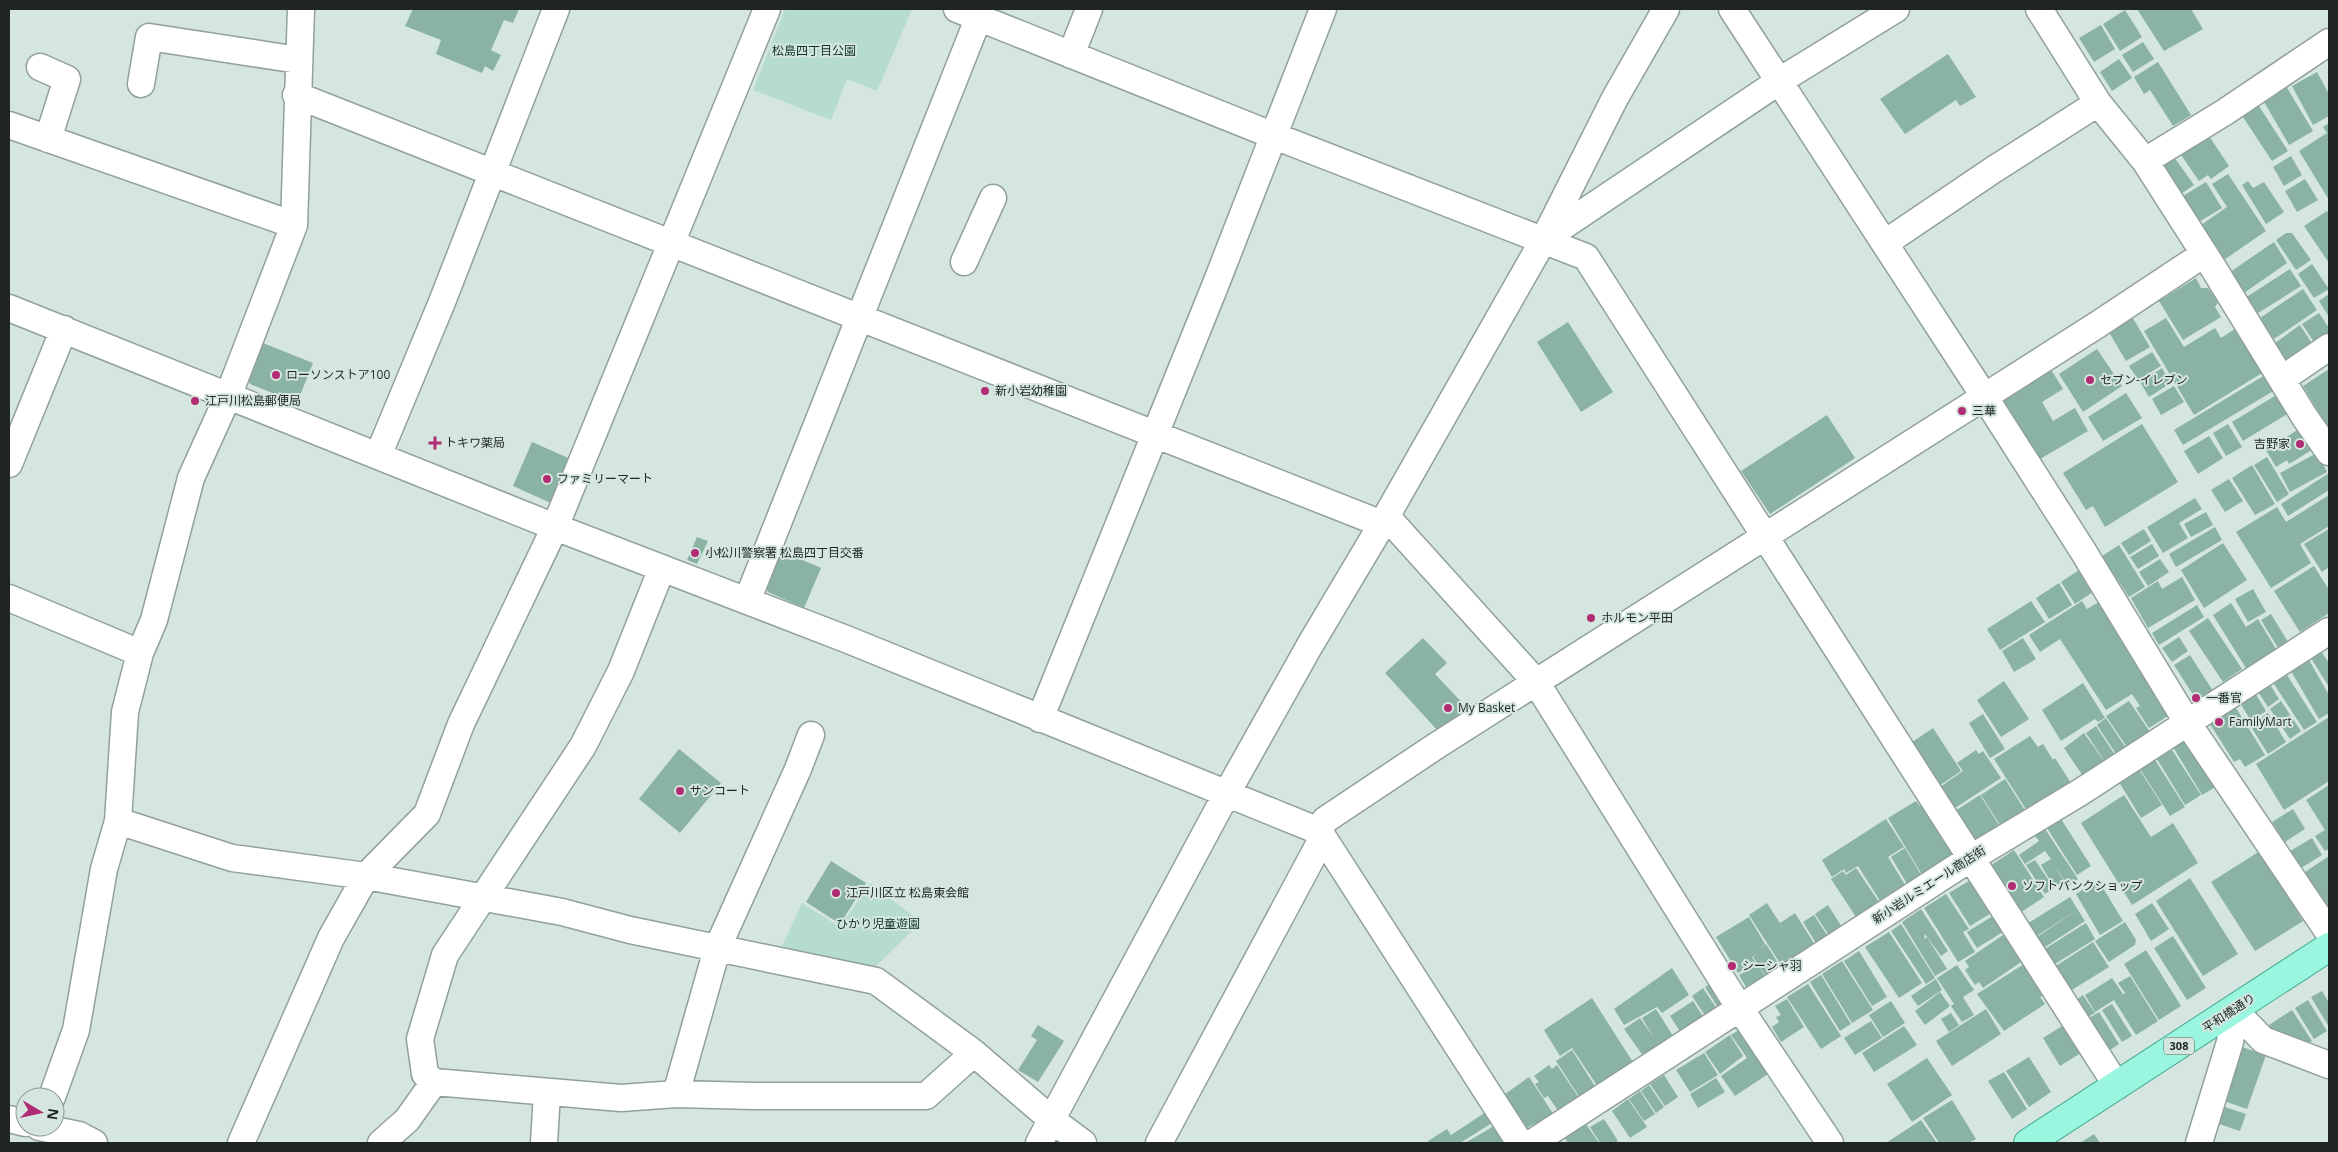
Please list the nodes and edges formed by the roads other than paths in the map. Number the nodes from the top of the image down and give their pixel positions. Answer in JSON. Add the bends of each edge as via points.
{"nodes":[{"id":1,"x":300,"y":9,"type":"edge"},
{"id":2,"x":556,"y":9,"type":"edge"},
{"id":3,"x":767,"y":9,"type":"edge"},
{"id":4,"x":1089,"y":9,"type":"edge"},
{"id":5,"x":1323,"y":9,"type":"edge"},
{"id":6,"x":1666,"y":9,"type":"edge"},
{"id":7,"x":1732,"y":9,"type":"edge"},
{"id":8,"x":1896,"y":9,"type":"edge"},
{"id":9,"x":2039,"y":9,"type":"edge"},
{"id":10,"x":973,"y":12,"type":"edge"},
{"id":11,"x":2329,"y":42,"type":"edge"},
{"id":12,"x":1071,"y":54,"type":"junction"},
{"id":13,"x":298,"y":60,"type":"junction"},
{"id":14,"x":40,"y":67,"type":"dead end"},
{"id":15,"x":1780,"y":80,"type":"junction"},
{"id":16,"x":141,"y":84,"type":"dead end"},
{"id":17,"x":296,"y":95,"type":"junction"},
{"id":18,"x":2098,"y":103,"type":"junction"},
{"id":19,"x":9,"y":125,"type":"edge"},
{"id":20,"x":1272,"y":136,"type":"junction"},
{"id":21,"x":48,"y":139,"type":"junction"},
{"id":22,"x":2145,"y":161,"type":"junction"},
{"id":23,"x":492,"y":172,"type":"junction"},
{"id":24,"x":993,"y":198,"type":"dead end"},
{"id":25,"x":294,"y":225,"type":"junction"},
{"id":26,"x":1544,"y":239,"type":"junction"},
{"id":27,"x":1885,"y":243,"type":"junction"},
{"id":28,"x":672,"y":244,"type":"junction"},
{"id":29,"x":2204,"y":254,"type":"junction"},
{"id":30,"x":964,"y":262,"type":"dead end"},
{"id":31,"x":9,"y":308,"type":"edge"},
{"id":32,"x":860,"y":318,"type":"junction"},
{"id":33,"x":64,"y":329,"type":"junction"},
{"id":34,"x":2329,"y":347,"type":"edge"},
{"id":35,"x":2282,"y":380,"type":"junction"},
{"id":36,"x":229,"y":394,"type":"junction"},
{"id":37,"x":1984,"y":396,"type":"junction"},
{"id":38,"x":1155,"y":434,"type":"junction"},
{"id":39,"x":2329,"y":452,"type":"edge"},
{"id":40,"x":378,"y":456,"type":"junction"},
{"id":41,"x":9,"y":464,"type":"edge"},
{"id":42,"x":1385,"y":520,"type":"junction"},
{"id":43,"x":555,"y":527,"type":"junction"},
{"id":44,"x":1765,"y":537,"type":"junction"},
{"id":45,"x":662,"y":568,"type":"junction"},
{"id":46,"x":9,"y":598,"type":"edge"},
{"id":47,"x":747,"y":601,"type":"junction"},
{"id":48,"x":2329,"y":631,"type":"edge"},
{"id":49,"x":140,"y":653,"type":"junction"},
{"id":50,"x":1536,"y":682,"type":"junction"},
{"id":51,"x":1040,"y":719,"type":"junction"},
{"id":52,"x":2187,"y":722,"type":"junction"},
{"id":53,"x":811,"y":735,"type":"dead end"},
{"id":54,"x":1227,"y":794,"type":"junction"},
{"id":55,"x":118,"y":821,"type":"junction"},
{"id":56,"x":1321,"y":834,"type":"junction"},
{"id":57,"x":1971,"y":858,"type":"junction"},
{"id":58,"x":366,"y":876,"type":"junction"},
{"id":59,"x":481,"y":897,"type":"junction"},
{"id":60,"x":2329,"y":933,"type":"edge"},
{"id":61,"x":2329,"y":947,"type":"edge"},
{"id":62,"x":717,"y":949,"type":"junction"},
{"id":63,"x":1739,"y":1007,"type":"junction"},
{"id":64,"x":2234,"y":1010,"type":"junction"},
{"id":65,"x":974,"y":1054,"type":"junction"},
{"id":66,"x":2329,"y":1065,"type":"edge"},
{"id":67,"x":434,"y":1082,"type":"junction"},
{"id":68,"x":2117,"y":1086,"type":"junction"},
{"id":69,"x":56,"y":1087,"type":"edge"},
{"id":70,"x":547,"y":1093,"type":"junction"},
{"id":71,"x":676,"y":1094,"type":"junction"},
{"id":72,"x":1052,"y":1120,"type":"junction"},
{"id":73,"x":65,"y":1135,"type":"edge"},
{"id":74,"x":84,"y":1141,"type":"edge"},
{"id":75,"x":241,"y":1143,"type":"edge"},
{"id":76,"x":381,"y":1143,"type":"edge"},
{"id":77,"x":544,"y":1143,"type":"edge"},
{"id":78,"x":1039,"y":1143,"type":"edge"},
{"id":79,"x":1083,"y":1143,"type":"edge"},
{"id":80,"x":1159,"y":1143,"type":"edge"},
{"id":81,"x":1520,"y":1143,"type":"edge"},
{"id":82,"x":1532,"y":1143,"type":"edge"},
{"id":83,"x":1830,"y":1143,"type":"edge"},
{"id":84,"x":2028,"y":1143,"type":"edge"},
{"id":85,"x":2199,"y":1143,"type":"edge"}],
"edges":[{"from":1,"to":13,"type":"street"},
{"from":2,"to":23,"type":"street"},
{"from":3,"to":28,"type":"street"},
{"from":4,"to":12,"type":"street"},
{"from":5,"to":20,"type":"street"},
{"from":6,"to":26,"type":"street","via":[[1615,98]]},
{"from":7,"to":15,"type":"street"},
{"from":8,"to":15,"type":"street"},
{"from":9,"to":18,"type":"street"},
{"from":10,"to":12,"type":"street"},
{"from":10,"to":32,"type":"street"},
{"from":11,"to":22,"type":"street"},
{"from":12,"to":20,"type":"street"},
{"from":13,"to":16,"type":"street","via":[[149,36]]},
{"from":13,"to":17,"type":"street"},
{"from":14,"to":21,"type":"street","via":[[67,79]]},
{"from":15,"to":26,"type":"street"},
{"from":15,"to":27,"type":"street"},
{"from":17,"to":23,"type":"street"},
{"from":17,"to":25,"type":"street"},
{"from":18,"to":22,"type":"street"},
{"from":18,"to":27,"type":"street"},
{"from":19,"to":21,"type":"street"},
{"from":20,"to":26,"type":"street"},
{"from":20,"to":38,"type":"street","via":[[1216,286]]},
{"from":21,"to":25,"type":"street"},
{"from":22,"to":29,"type":"street"},
{"from":23,"to":28,"type":"street"},
{"from":23,"to":40,"type":"street"},
{"from":24,"to":30,"type":"street"},
{"from":25,"to":36,"type":"street"},
{"from":26,"to":42,"type":"street"},
{"from":26,"to":44,"type":"street","via":[[1586,257]]},
{"from":27,"to":37,"type":"street"},
{"from":28,"to":32,"type":"street"},
{"from":28,"to":43,"type":"street"},
{"from":29,"to":35,"type":"street"},
{"from":29,"to":37,"type":"street"},
{"from":31,"to":33,"type":"street"},
{"from":32,"to":38,"type":"street"},
{"from":32,"to":47,"type":"street"},
{"from":33,"to":36,"type":"street"},
{"from":33,"to":41,"type":"street"},
{"from":34,"to":35,"type":"street"},
{"from":35,"to":39,"type":"street"},
{"from":36,"to":40,"type":"street"},
{"from":36,"to":49,"type":"street","via":[[192,478],[154,620]]},
{"from":37,"to":44,"type":"street"},
{"from":37,"to":52,"type":"street"},
{"from":38,"to":42,"type":"street"},
{"from":38,"to":51,"type":"street"},
{"from":40,"to":43,"type":"street"},
{"from":42,"to":50,"type":"street"},
{"from":42,"to":54,"type":"street","via":[[1310,645]]},
{"from":43,"to":45,"type":"street"},
{"from":43,"to":58,"type":"street","via":[[461,724],[427,814]]},
{"from":44,"to":50,"type":"street"},
{"from":44,"to":57,"type":"street"},
{"from":45,"to":47,"type":"street"},
{"from":45,"to":59,"type":"street","via":[[621,670],[583,746]]},
{"from":46,"to":49,"type":"street"},
{"from":47,"to":51,"type":"street"},
{"from":48,"to":52,"type":"street","name":"新小岩ルミエール商店街"},
{"from":49,"to":55,"type":"street","via":[[125,712]]},
{"from":50,"to":56,"type":"street","via":[[1325,820]]},
{"from":50,"to":63,"type":"street"},
{"from":51,"to":54,"type":"street"},
{"from":52,"to":57,"type":"street","name":"新小岩ルミエール商店街","via":[[2079,793]]},
{"from":52,"to":60,"type":"street"},
{"from":53,"to":62,"type":"street"},
{"from":54,"to":56,"type":"street"},
{"from":54,"to":72,"type":"street"},
{"from":55,"to":58,"type":"street","via":[[232,858]]},
{"from":55,"to":69,"type":"street","via":[[104,868],[76,1030]]},
{"from":56,"to":80,"type":"street"},
{"from":56,"to":81,"type":"street"},
{"from":57,"to":63,"type":"street","name":"新小岩ルミエール商店街"},
{"from":57,"to":68,"type":"street"},
{"from":58,"to":59,"type":"street"},
{"from":58,"to":75,"type":"street","via":[[331,938]]},
{"from":59,"to":62,"type":"street","via":[[562,912]]},
{"from":59,"to":67,"type":"street","via":[[445,955],[420,1039],[425,1074]]},
{"from":61,"to":64,"type":"main road","name":"平和橋通り","number":"308"},
{"from":62,"to":65,"type":"street","via":[[876,981]]},
{"from":62,"to":71,"type":"street"},
{"from":63,"to":82,"type":"street","name":"新小岩ルミエール商店街"},
{"from":63,"to":83,"type":"street"},
{"from":64,"to":66,"type":"street","via":[[2263,1040]]},
{"from":64,"to":68,"type":"main road","name":"平和橋通り","number":"308"},
{"from":64,"to":85,"type":"street","via":[[2230,1042]]},
{"from":65,"to":71,"type":"street","via":[[926,1096]]},
{"from":65,"to":72,"type":"street"},
{"from":67,"to":70,"type":"street"},
{"from":67,"to":76,"type":"street","via":[[407,1120]]},
{"from":68,"to":84,"type":"main road","name":"平和橋通り","number":"308"},
{"from":70,"to":71,"type":"street","via":[[621,1098]]},
{"from":70,"to":77,"type":"street"},
{"from":72,"to":78,"type":"street"},
{"from":72,"to":79,"type":"street"},
{"from":73,"to":74,"type":"street"}]}
